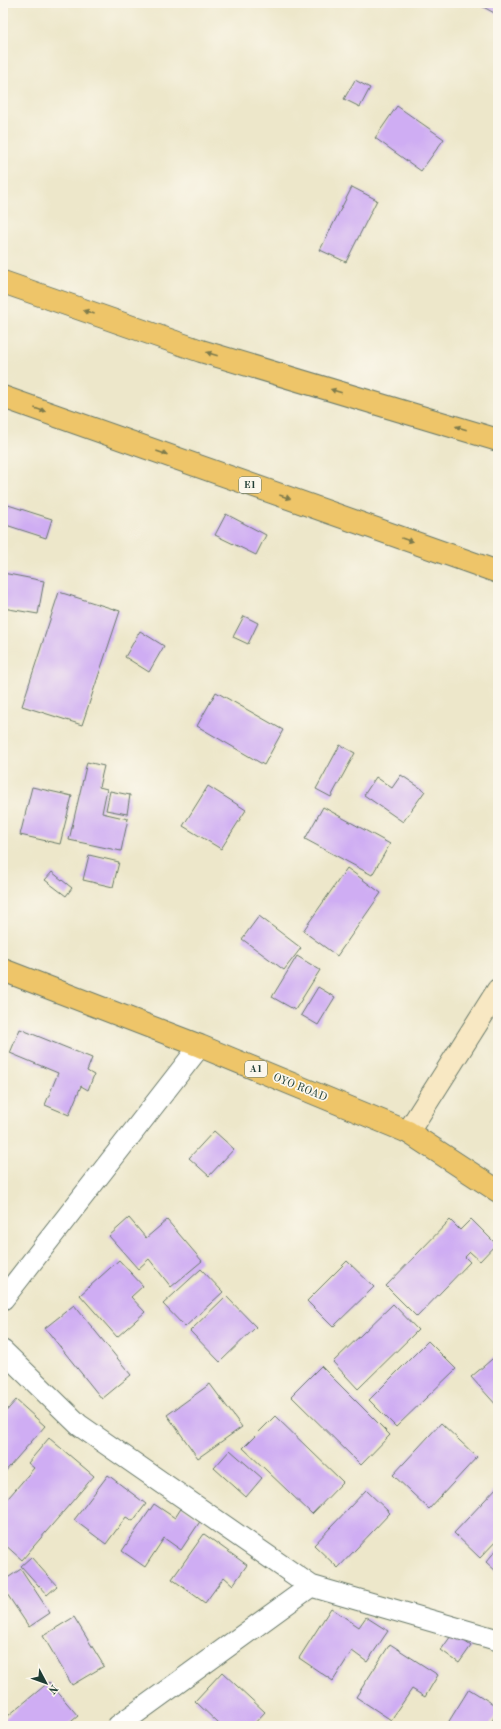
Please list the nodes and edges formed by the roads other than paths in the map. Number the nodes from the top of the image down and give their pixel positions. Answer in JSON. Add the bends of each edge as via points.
{"nodes":[{"id":1,"x":3,"y":282,"type":"edge"},
{"id":2,"x":3,"y":397,"type":"edge"},
{"id":3,"x":498,"y":440,"type":"edge"},
{"id":4,"x":498,"y":572,"type":"edge"},
{"id":5,"x":3,"y":970,"type":"edge"},
{"id":6,"x":498,"y":990,"type":"edge"},
{"id":7,"x":200,"y":1046,"type":"junction"},
{"id":8,"x":408,"y":1132,"type":"junction"},
{"id":9,"x":498,"y":1190,"type":"edge"},
{"id":10,"x":3,"y":1298,"type":"edge"},
{"id":11,"x":3,"y":1352,"type":"edge"},
{"id":12,"x":311,"y":1586,"type":"junction"},
{"id":13,"x":498,"y":1640,"type":"edge"},
{"id":14,"x":118,"y":1726,"type":"edge"}],
"edges":[{"from":3,"to":1,"type":"highway","one_way":true,"via":[[201,351]]},
{"from":2,"to":4,"type":"highway","number":"E1","one_way":true},
{"from":5,"to":7,"type":"highway","name":"OYO ROAD","number":"A1"},
{"from":6,"to":8,"type":"main road"},
{"from":7,"to":8,"type":"highway","name":"OYO ROAD","number":"A1"},
{"from":7,"to":10,"type":"street"},
{"from":8,"to":9,"type":"highway","name":"OYO ROAD","number":"A1"},
{"from":11,"to":12,"type":"street","via":[[79,1425]]},
{"from":12,"to":13,"type":"street"},
{"from":12,"to":14,"type":"street"}]}
